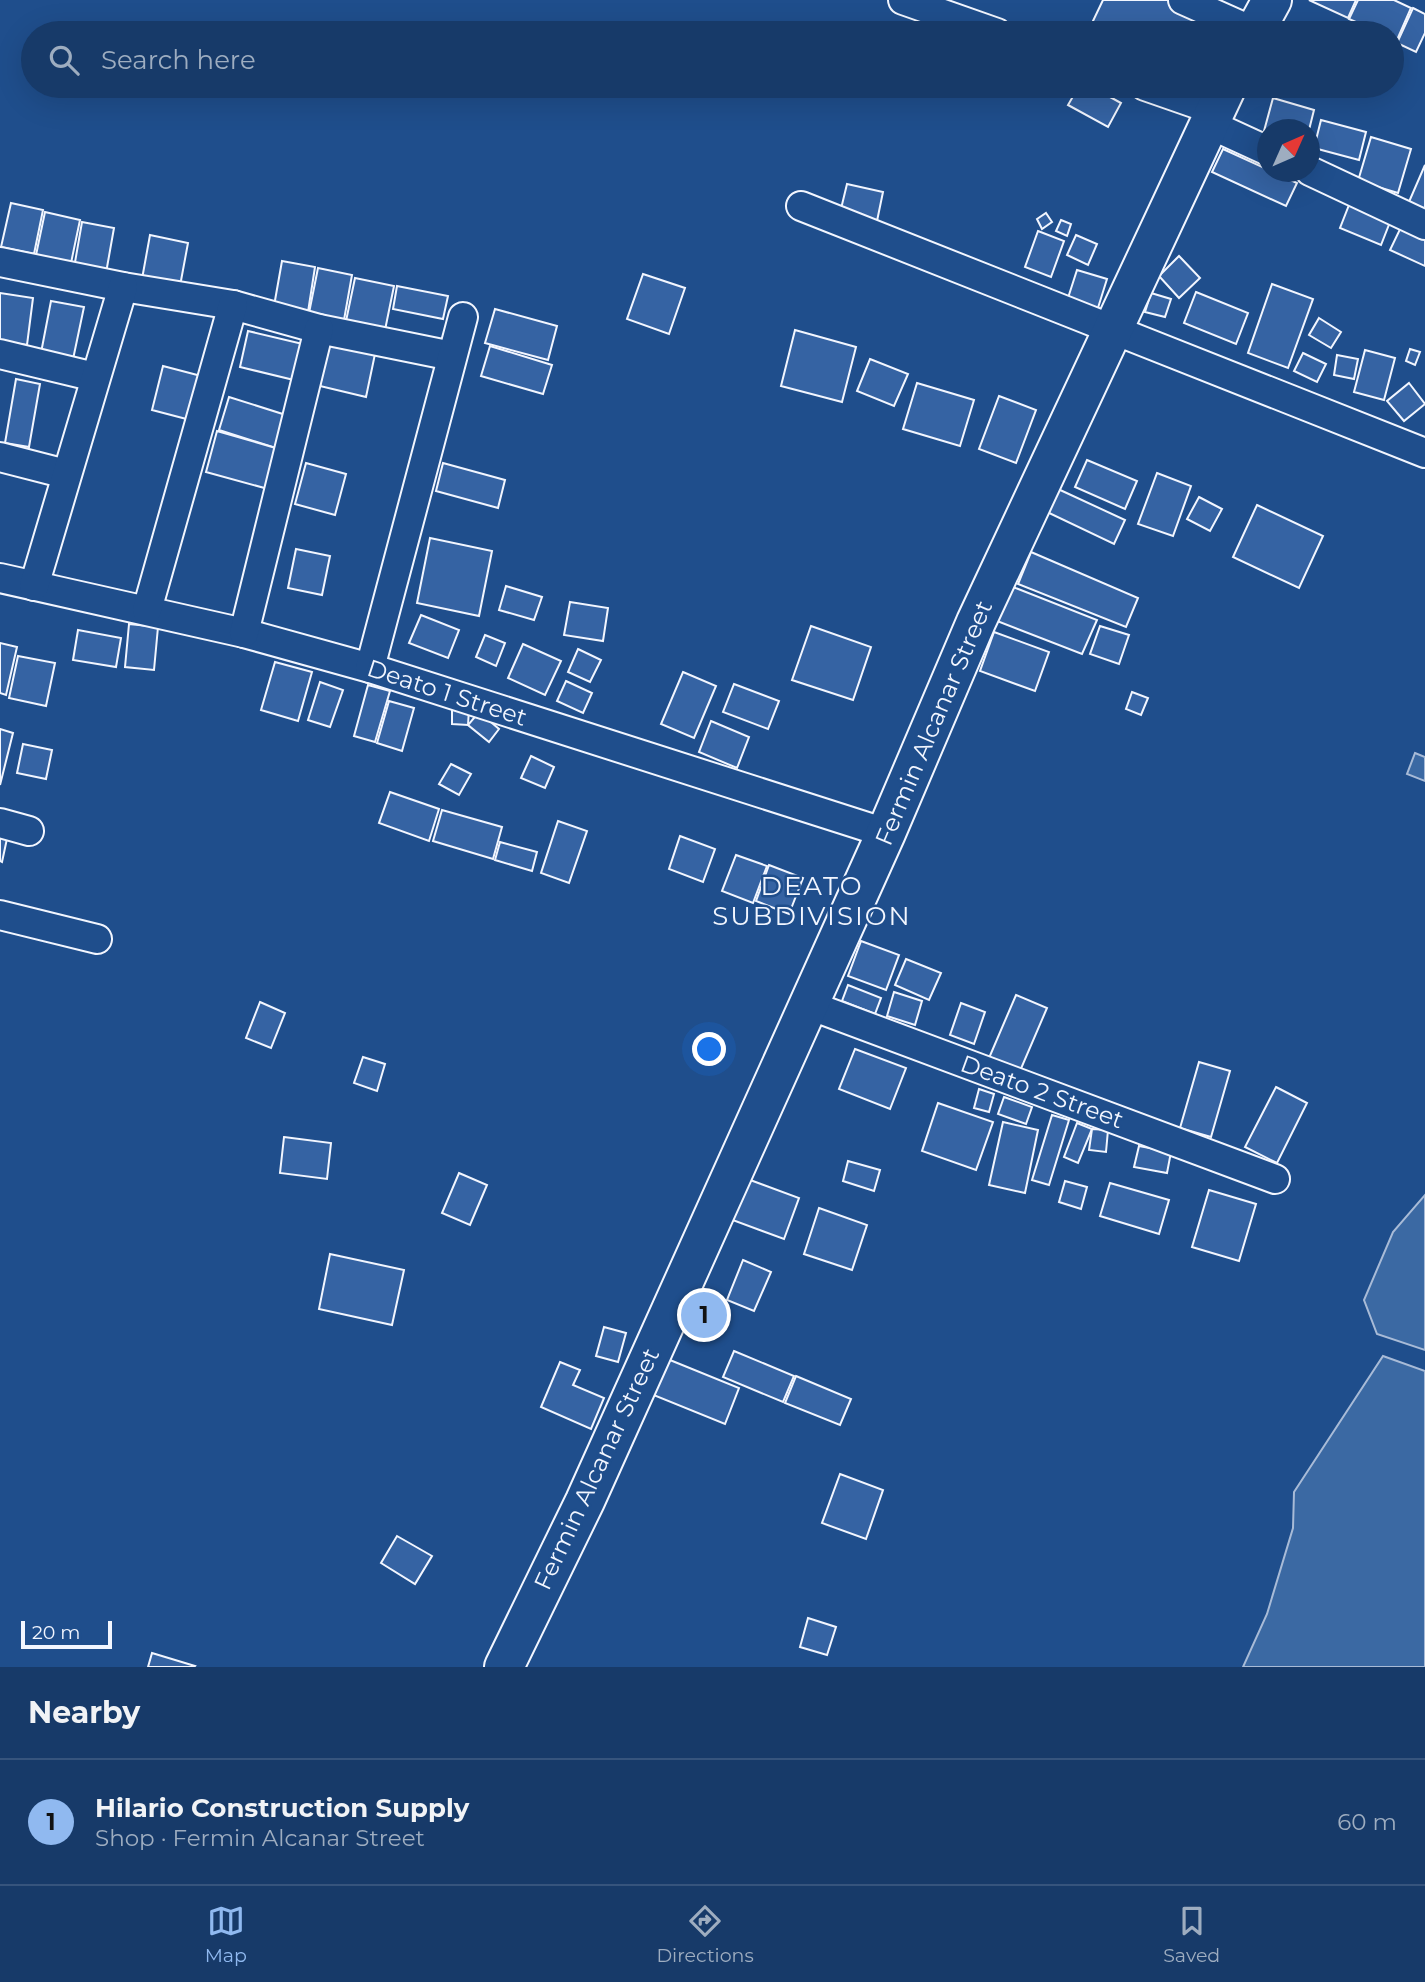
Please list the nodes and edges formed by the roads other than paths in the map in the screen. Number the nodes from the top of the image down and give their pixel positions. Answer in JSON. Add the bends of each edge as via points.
{"nodes":[{"id":1,"x":903,"y":0,"type":"edge"},
{"id":2,"x":1183,"y":0,"type":"edge"},
{"id":3,"x":963,"y":21,"type":"edge"},
{"id":4,"x":1256,"y":21,"type":"edge"},
{"id":5,"x":1188,"y":98,"type":"edge"},
{"id":6,"x":1216,"y":106,"type":"edge"},
{"id":7,"x":1257,"y":141,"type":"edge"},
{"id":8,"x":1320,"y":176,"type":"edge"},
{"id":9,"x":801,"y":206,"type":"dead end"},
{"id":10,"x":1425,"y":225,"type":"edge"},
{"id":11,"x":0,"y":262,"type":"edge"},
{"id":12,"x":123,"y":287,"type":"junction"},
{"id":13,"x":233,"y":304,"type":"junction"},
{"id":14,"x":463,"y":317,"type":"dead end"},
{"id":15,"x":319,"y":328,"type":"junction"},
{"id":16,"x":1114,"y":331,"type":"junction"},
{"id":17,"x":0,"y":354,"type":"edge"},
{"id":18,"x":452,"y":356,"type":"junction"},
{"id":19,"x":95,"y":377,"type":"junction"},
{"id":20,"x":1425,"y":453,"type":"edge"},
{"id":21,"x":0,"y":457,"type":"edge"},
{"id":22,"x":66,"y":474,"type":"junction"},
{"id":23,"x":0,"y":578,"type":"edge"},
{"id":24,"x":34,"y":586,"type":"junction"},
{"id":25,"x":147,"y":610,"type":"junction"},
{"id":26,"x":244,"y":633,"type":"junction"},
{"id":27,"x":370,"y":668,"type":"junction"},
{"id":28,"x":0,"y":823,"type":"edge"},
{"id":29,"x":29,"y":831,"type":"dead end"},
{"id":30,"x":886,"y":833,"type":"junction"},
{"id":31,"x":0,"y":915,"type":"edge"},
{"id":32,"x":97,"y":939,"type":"dead end"},
{"id":33,"x":808,"y":1005,"type":"junction"},
{"id":34,"x":1275,"y":1179,"type":"dead end"},
{"id":35,"x":505,"y":1667,"type":"edge"}],
"edges":[{"from":1,"to":3,"type":"street"},
{"from":2,"to":4,"type":"street"},
{"from":5,"to":6,"type":"street"},
{"from":6,"to":7,"type":"street"},
{"from":6,"to":16,"type":"main road","name":"Fermin Alcanar Street"},
{"from":8,"to":10,"type":"street"},
{"from":9,"to":16,"type":"street"},
{"from":11,"to":12,"type":"street"},
{"from":12,"to":13,"type":"street"},
{"from":12,"to":19,"type":"street"},
{"from":13,"to":15,"type":"street"},
{"from":13,"to":25,"type":"street"},
{"from":14,"to":18,"type":"street"},
{"from":15,"to":18,"type":"street"},
{"from":15,"to":26,"type":"street"},
{"from":16,"to":20,"type":"street"},
{"from":16,"to":30,"type":"main road","name":"Fermin Alcanar Street","via":[[976,622]]},
{"from":17,"to":19,"type":"street"},
{"from":18,"to":27,"type":"street"},
{"from":19,"to":22,"type":"street"},
{"from":21,"to":22,"type":"street"},
{"from":22,"to":24,"type":"street"},
{"from":23,"to":24,"type":"street","name":"Deato 1 Street"},
{"from":24,"to":25,"type":"street","name":"Deato 1 Street"},
{"from":25,"to":26,"type":"street","name":"Deato 1 Street"},
{"from":26,"to":27,"type":"street","name":"Deato 1 Street"},
{"from":27,"to":30,"type":"street","name":"Deato 1 Street"},
{"from":28,"to":29,"type":"street"},
{"from":30,"to":33,"type":"main road","name":"Fermin Alcanar Street"},
{"from":31,"to":32,"type":"street"},
{"from":33,"to":34,"type":"street","name":"Deato 2 Street"},
{"from":33,"to":35,"type":"main road","name":"Fermin Alcanar Street"}]}
